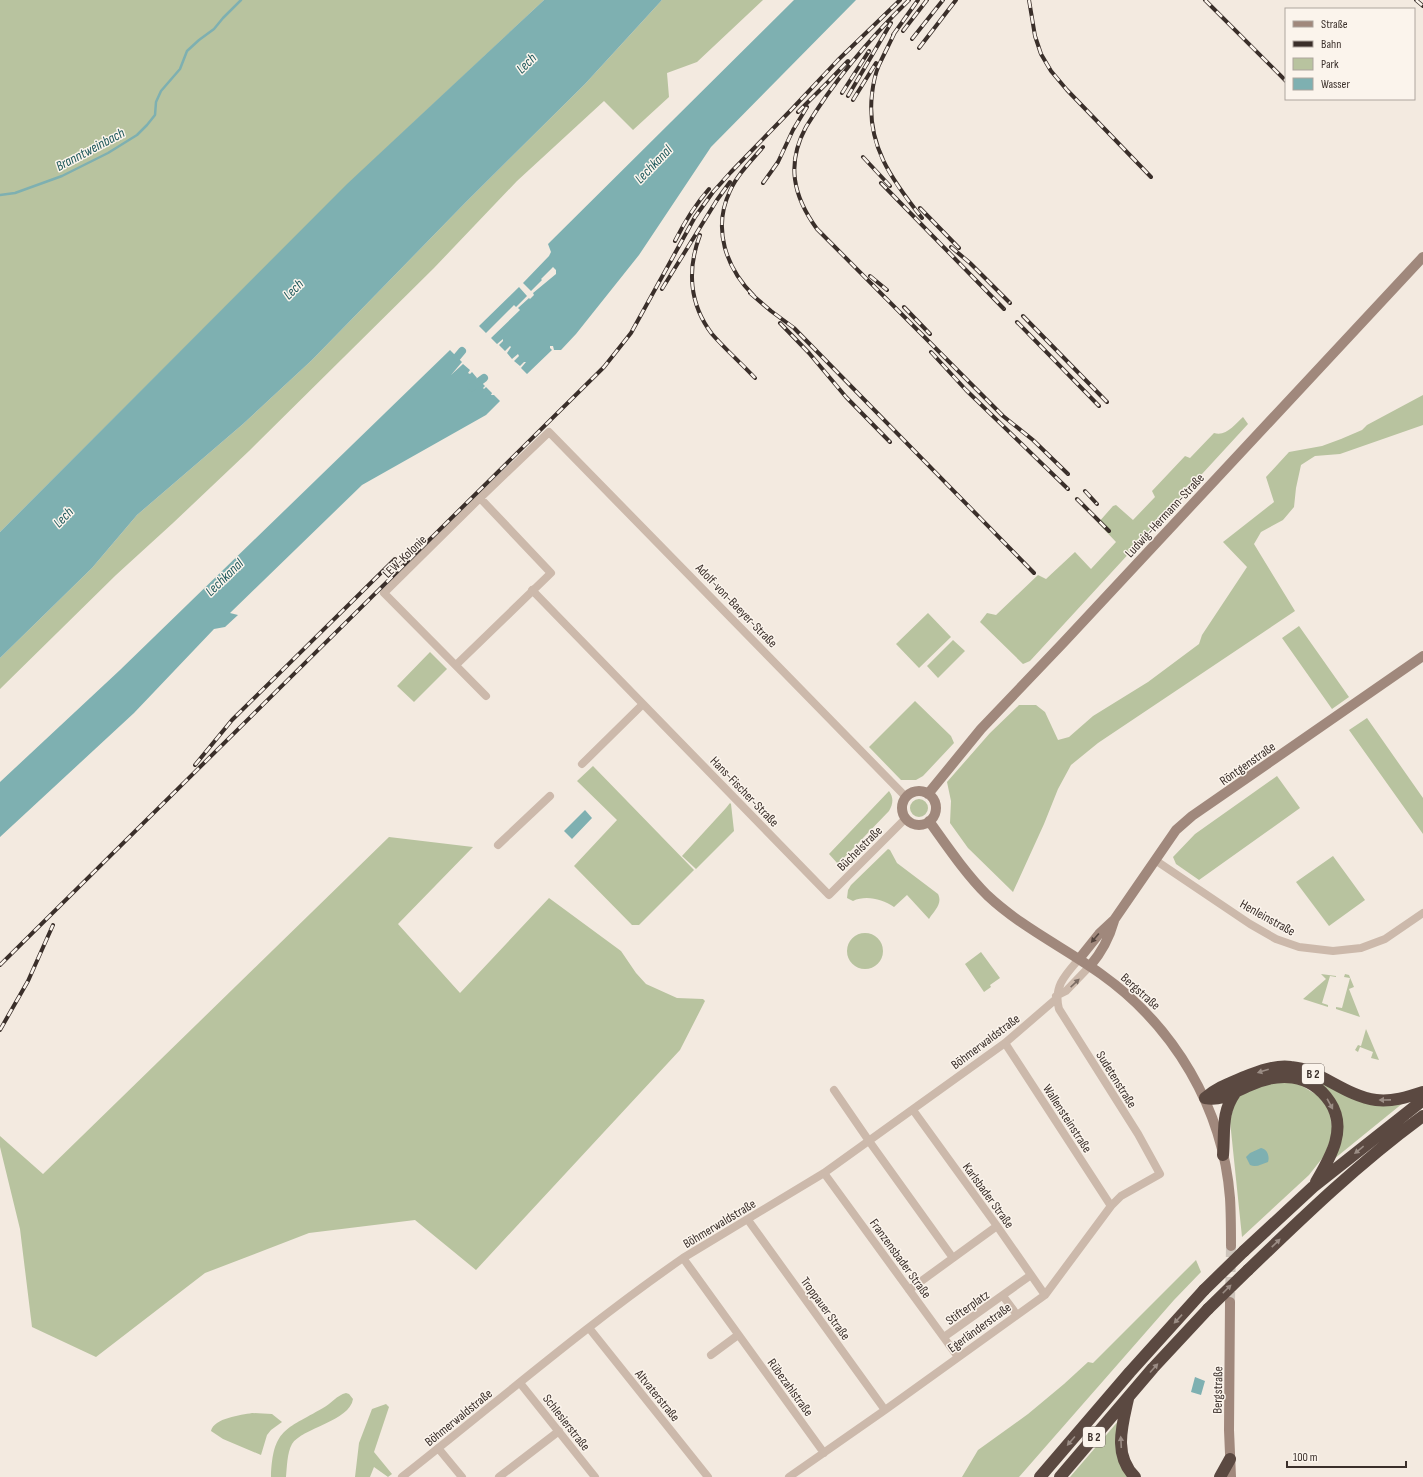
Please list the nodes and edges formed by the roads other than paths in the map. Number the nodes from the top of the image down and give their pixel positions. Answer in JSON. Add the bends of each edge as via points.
{"nodes":[{"id":1,"x":1423,"y":257,"type":"edge"},
{"id":2,"x":549,"y":432,"type":"joint"},
{"id":3,"x":480,"y":498,"type":"junction"},
{"id":4,"x":532,"y":590,"type":"junction"},
{"id":5,"x":1423,"y":656,"type":"edge"},
{"id":6,"x":456,"y":665,"type":"junction"},
{"id":7,"x":486,"y":696,"type":"dead end"},
{"id":8,"x":643,"y":704,"type":"junction"},
{"id":9,"x":582,"y":764,"type":"dead end"},
{"id":10,"x":928,"y":794,"type":"junction"},
{"id":11,"x":550,"y":796,"type":"dead end"},
{"id":12,"x":906,"y":797,"type":"junction"},
{"id":13,"x":906,"y":818,"type":"junction"},
{"id":14,"x":928,"y":821,"type":"junction"},
{"id":15,"x":498,"y":845,"type":"dead end"},
{"id":16,"x":1155,"y":860,"type":"junction"},
{"id":17,"x":829,"y":895,"type":"joint"},
{"id":18,"x":1423,"y":913,"type":"edge"},
{"id":19,"x":1114,"y":920,"type":"junction"},
{"id":20,"x":1079,"y":959,"type":"junction"},
{"id":21,"x":1090,"y":966,"type":"junction"},
{"id":22,"x":1056,"y":998,"type":"junction"},
{"id":23,"x":1004,"y":1043,"type":"junction"},
{"id":24,"x":834,"y":1090,"type":"dead end"},
{"id":25,"x":1235,"y":1092,"type":"junction"},
{"id":26,"x":1423,"y":1092,"type":"edge"},
{"id":27,"x":1205,"y":1098,"type":"junction"},
{"id":28,"x":1423,"y":1100,"type":"edge"},
{"id":29,"x":913,"y":1110,"type":"junction"},
{"id":30,"x":1423,"y":1116,"type":"edge"},
{"id":31,"x":869,"y":1141,"type":"junction"},
{"id":32,"x":1223,"y":1155,"type":"junction"},
{"id":33,"x":824,"y":1174,"type":"junction"},
{"id":34,"x":1160,"y":1174,"type":"joint"},
{"id":35,"x":1313,"y":1187,"type":"junction"},
{"id":36,"x":1111,"y":1206,"type":"junction"},
{"id":37,"x":748,"y":1220,"type":"junction"},
{"id":38,"x":997,"y":1226,"type":"junction"},
{"id":39,"x":1231,"y":1246,"type":"tunnel mouth"},
{"id":40,"x":683,"y":1258,"type":"junction"},
{"id":41,"x":953,"y":1258,"type":"junction"},
{"id":42,"x":1031,"y":1275,"type":"junction"},
{"id":43,"x":909,"y":1290,"type":"junction"},
{"id":44,"x":1045,"y":1295,"type":"junction"},
{"id":45,"x":1003,"y":1296,"type":"junction"},
{"id":46,"x":1230,"y":1302,"type":"tunnel mouth"},
{"id":47,"x":1017,"y":1315,"type":"junction"},
{"id":48,"x":589,"y":1328,"type":"junction"},
{"id":49,"x":738,"y":1335,"type":"junction"},
{"id":50,"x":944,"y":1337,"type":"junction"},
{"id":51,"x":711,"y":1355,"type":"dead end"},
{"id":52,"x":958,"y":1357,"type":"junction"},
{"id":53,"x":520,"y":1383,"type":"junction"},
{"id":54,"x":1128,"y":1397,"type":"junction"},
{"id":55,"x":885,"y":1410,"type":"junction"},
{"id":56,"x":559,"y":1431,"type":"junction"},
{"id":57,"x":438,"y":1448,"type":"junction"},
{"id":58,"x":824,"y":1453,"type":"junction"},
{"id":59,"x":1230,"y":1459,"type":"junction"},
{"id":60,"x":402,"y":1477,"type":"edge"},
{"id":61,"x":462,"y":1477,"type":"edge"},
{"id":62,"x":499,"y":1477,"type":"edge"},
{"id":63,"x":595,"y":1477,"type":"edge"},
{"id":64,"x":708,"y":1477,"type":"edge"},
{"id":65,"x":789,"y":1477,"type":"edge"},
{"id":66,"x":1040,"y":1477,"type":"edge"},
{"id":67,"x":1060,"y":1477,"type":"edge"},
{"id":68,"x":1135,"y":1477,"type":"edge"},
{"id":69,"x":1220,"y":1477,"type":"edge"},
{"id":70,"x":1231,"y":1477,"type":"edge"}],
"edges":[{"from":1,"to":10,"type":"street","name":"Ludwig-Hermann-Straße","via":[[981,729]]},
{"from":2,"to":3,"type":"street","name":"LEW-Kolonie"},
{"from":2,"to":12,"type":"street","name":"Adolf-von-Baeyer-Straße"},
{"from":3,"to":4,"type":"street","via":[[551,573]]},
{"from":3,"to":6,"type":"street","name":"LEW-Kolonie","via":[[384,593]]},
{"from":4,"to":6,"type":"street"},
{"from":4,"to":8,"type":"street","name":"Hans-Fischer-Straße"},
{"from":5,"to":16,"type":"street","name":"Röntgenstraße","via":[[1192,816],[1176,830]]},
{"from":6,"to":7,"type":"street","name":"LEW-Kolonie"},
{"from":8,"to":9,"type":"street"},
{"from":8,"to":17,"type":"street","name":"Hans-Fischer-Straße"},
{"from":10,"to":12,"type":"street","via":[[918,791]]},
{"from":10,"to":14,"type":"street","via":[[936,808],[935,814]]},
{"from":11,"to":15,"type":"street"},
{"from":12,"to":13,"type":"street","via":[[902,804]]},
{"from":13,"to":14,"type":"street","via":[[917,824]]},
{"from":13,"to":17,"type":"street","name":"Büchelstraße"},
{"from":14,"to":20,"type":"street","name":"Bergstraße","via":[[987,894],[1029,928]]},
{"from":16,"to":18,"type":"street","name":"Henleinstraße","via":[[1250,924],[1276,939],[1299,947],[1333,951],[1361,948],[1384,939]]},
{"from":16,"to":19,"type":"street","name":"Röntgenstraße"},
{"from":19,"to":20,"type":"street","name":"Röntgenstraße","one_way":true},
{"from":19,"to":21,"type":"street","name":"Röntgenstraße","via":[[1109,938]]},
{"from":20,"to":21,"type":"street","name":"Bergstraße"},
{"from":20,"to":22,"type":"street","via":[[1059,986]]},
{"from":22,"to":21,"type":"street","one_way":true},
{"from":21,"to":27,"type":"street","name":"Bergstraße","via":[[1126,993],[1161,1027]]},
{"from":22,"to":23,"type":"street","name":"Böhmerwaldstraße"},
{"from":22,"to":34,"type":"street","name":"Sudetenstraße","via":[[1059,1009],[1138,1134]]},
{"from":23,"to":29,"type":"street","name":"Böhmerwaldstraße"},
{"from":23,"to":36,"type":"street","name":"Wallensteinstraße"},
{"from":24,"to":31,"type":"street"},
{"from":25,"to":27,"type":"highway","number":"B 2","via":[[1222,1099]]},
{"from":25,"to":32,"type":"highway","via":[[1227,1105],[1224,1117]]},
{"from":25,"to":35,"type":"highway","number":"B 2","one_way":true,"via":[[1261,1081],[1279,1077],[1305,1081],[1324,1094],[1336,1116],[1337,1136],[1331,1155]]},
{"from":26,"to":27,"type":"highway","number":"B 2","one_way":true,"via":[[1396,1100],[1375,1100],[1350,1093],[1308,1071],[1292,1066],[1259,1071],[1218,1088]]},
{"from":27,"to":32,"type":"street","name":"Bergstraße"},
{"from":28,"to":35,"type":"highway","number":"B 2","one_way":true},
{"from":29,"to":31,"type":"street","name":"Böhmerwaldstraße"},
{"from":29,"to":38,"type":"street","name":"Karlsbader Straße"},
{"from":54,"to":30,"type":"highway","number":"B 2","one_way":true,"bridge":true,"via":[[1208,1309],[1292,1226]]},
{"from":31,"to":33,"type":"street","name":"Böhmerwaldstraße"},
{"from":31,"to":41,"type":"street"},
{"from":32,"to":39,"type":"street","name":"Bergstraße","via":[[1230,1197]]},
{"from":33,"to":37,"type":"street","name":"Böhmerwaldstraße"},
{"from":33,"to":43,"type":"street","name":"Franzensbader Straße"},
{"from":34,"to":36,"type":"street","name":"Egerländerstraße","via":[[1121,1196]]},
{"from":35,"to":66,"type":"highway","number":"B 2","one_way":true,"bridge":true,"via":[[1204,1290]]},
{"from":36,"to":44,"type":"street","name":"Egerländerstraße"},
{"from":37,"to":40,"type":"street","name":"Böhmerwaldstraße"},
{"from":37,"to":55,"type":"street","name":"Troppauer Straße"},
{"from":38,"to":41,"type":"street"},
{"from":38,"to":42,"type":"street","name":"Karlsbader Straße"},
{"from":40,"to":48,"type":"street","name":"Böhmerwaldstraße"},
{"from":40,"to":49,"type":"street","name":"Rübezahlstraße"},
{"from":41,"to":43,"type":"street"},
{"from":42,"to":44,"type":"street","name":"Karlsbader Straße"},
{"from":42,"to":45,"type":"street","name":"Stifterplatz"},
{"from":43,"to":50,"type":"street","name":"Franzensbader Straße"},
{"from":44,"to":47,"type":"street","name":"Egerländerstraße"},
{"from":45,"to":47,"type":"street","name":"Stifterplatz"},
{"from":45,"to":50,"type":"street","name":"Stifterplatz"},
{"from":46,"to":59,"type":"street","name":"Bergstraße"},
{"from":47,"to":52,"type":"street","name":"Egerländerstraße"},
{"from":48,"to":53,"type":"street","name":"Böhmerwaldstraße"},
{"from":48,"to":64,"type":"street","name":"Altvaterstraße"},
{"from":49,"to":51,"type":"street"},
{"from":49,"to":58,"type":"street","name":"Rübezahlstraße"},
{"from":50,"to":52,"type":"street","name":"Franzensbader Straße"},
{"from":52,"to":55,"type":"street","name":"Egerländerstraße"},
{"from":53,"to":56,"type":"street","name":"Schlesierstraße"},
{"from":53,"to":57,"type":"street","name":"Böhmerwaldstraße"},
{"from":54,"to":67,"type":"highway","number":"B 2"},
{"from":68,"to":54,"type":"highway","number":"B 2","one_way":true,"via":[[1127,1466],[1120,1445],[1120,1432]]},
{"from":55,"to":58,"type":"street","name":"Egerländerstraße"},
{"from":56,"to":62,"type":"street"},
{"from":56,"to":63,"type":"street","name":"Schlesierstraße"},
{"from":57,"to":60,"type":"street","name":"Böhmerwaldstraße"},
{"from":57,"to":61,"type":"street"},
{"from":58,"to":65,"type":"street","name":"Egerländerstraße"},
{"from":59,"to":69,"type":"highway"},
{"from":59,"to":70,"type":"street","name":"Bergstraße"}]}
